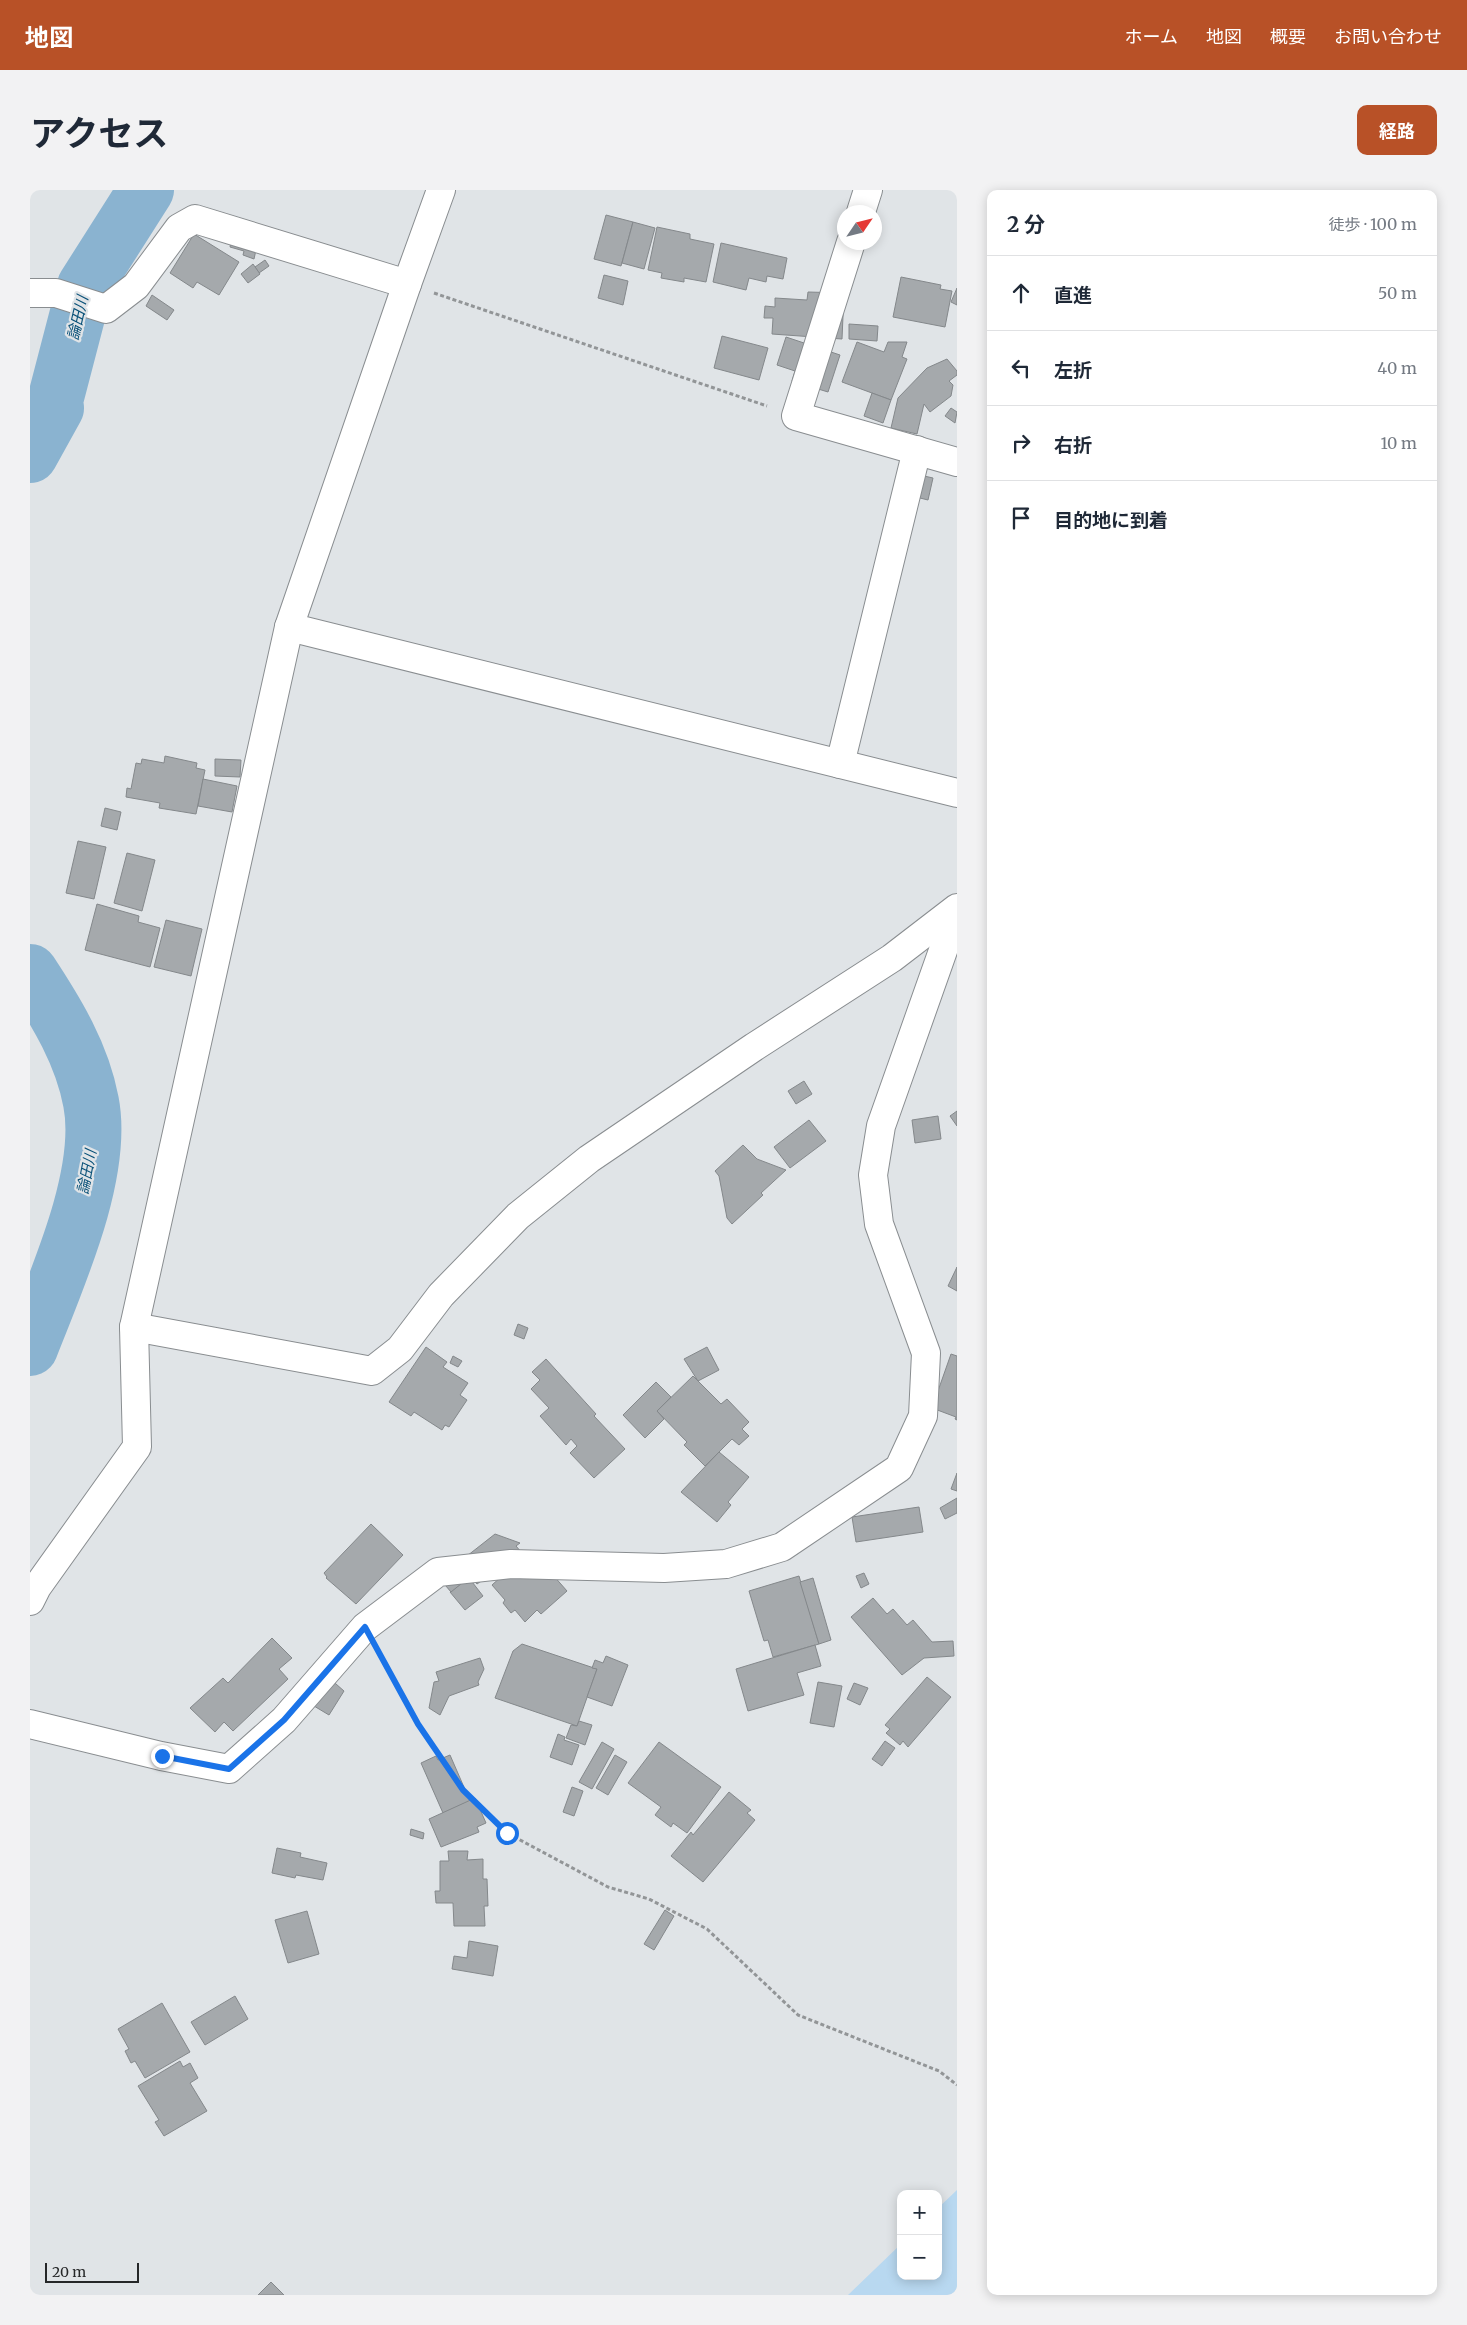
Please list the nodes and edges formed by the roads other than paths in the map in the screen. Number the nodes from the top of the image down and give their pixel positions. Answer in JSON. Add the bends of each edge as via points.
{"nodes":[{"id":1,"x":441,"y":190,"type":"edge"},
{"id":2,"x":868,"y":190,"type":"edge"},
{"id":3,"x":863,"y":205,"type":"edge"},
{"id":4,"x":848,"y":250,"type":"edge"},
{"id":5,"x":407,"y":284,"type":"junction"},
{"id":6,"x":43,"y":293,"type":"edge"},
{"id":7,"x":916,"y":450,"type":"junction"},
{"id":8,"x":957,"y":462,"type":"edge"},
{"id":9,"x":289,"y":627,"type":"junction"},
{"id":10,"x":840,"y":764,"type":"junction"},
{"id":11,"x":957,"y":793,"type":"edge"},
{"id":12,"x":957,"y":909,"type":"edge"},
{"id":13,"x":134,"y":1327,"type":"junction"},
{"id":14,"x":30,"y":1601,"type":"edge"},
{"id":15,"x":30,"y":1724,"type":"edge"}],
"edges":[{"from":1,"to":5,"type":"street"},
{"from":2,"to":3,"type":"street"},
{"from":4,"to":7,"type":"street","via":[[796,416]]},
{"from":5,"to":6,"type":"street","via":[[195,219],[179,228],[136,286],[106,309]]},
{"from":5,"to":9,"type":"street"},
{"from":7,"to":8,"type":"street"},
{"from":7,"to":10,"type":"street"},
{"from":9,"to":10,"type":"street"},
{"from":9,"to":13,"type":"street"},
{"from":10,"to":11,"type":"street"},
{"from":12,"to":13,"type":"street","via":[[892,958],[754,1046],[582,1164],[518,1216],[441,1295],[400,1349],[372,1372]]},
{"from":12,"to":15,"type":"street","via":[[882,1126],[873,1175],[879,1224],[926,1353],[923,1416],[899,1468],[782,1547],[726,1564],[664,1568],[511,1564],[438,1572],[365,1627],[284,1720],[229,1769]]},
{"from":13,"to":14,"type":"street","via":[[137,1447],[36,1587]]}]}
